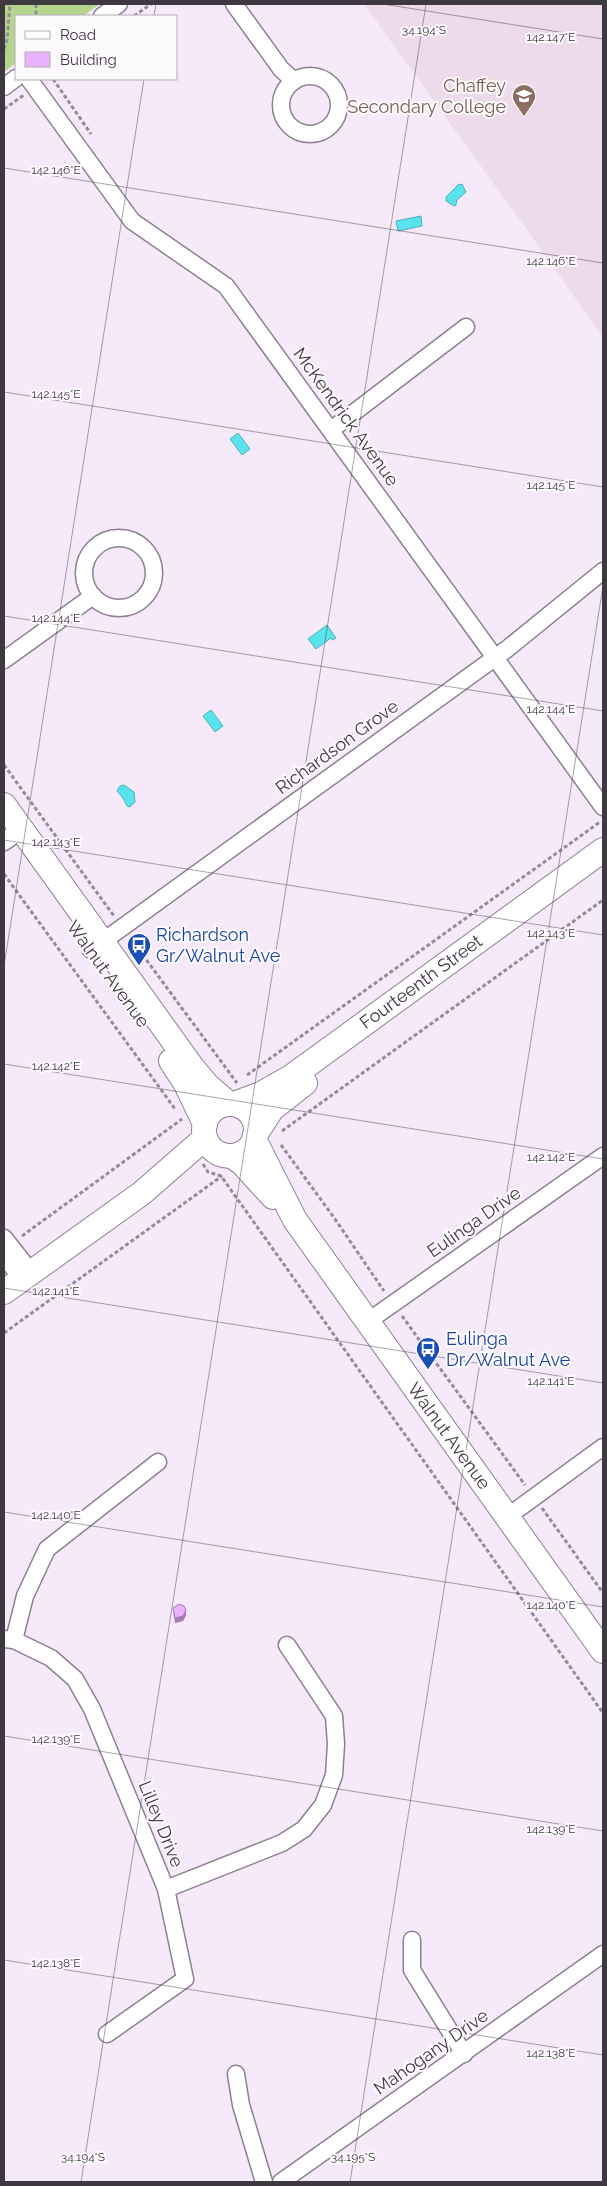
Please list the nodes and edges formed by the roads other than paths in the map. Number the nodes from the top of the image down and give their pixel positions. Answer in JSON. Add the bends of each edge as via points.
{"nodes":[{"id":1,"x":119,"y":4,"type":"edge"},
{"id":2,"x":234,"y":4,"type":"edge"},
{"id":3,"x":103,"y":15,"type":"edge"},
{"id":4,"x":15,"y":79,"type":"edge"},
{"id":5,"x":31,"y":80,"type":"edge"},
{"id":6,"x":294,"y":81,"type":"dead end"},
{"id":7,"x":4,"y":87,"type":"edge"},
{"id":8,"x":466,"y":327,"type":"dead end"},
{"id":9,"x":331,"y":430,"type":"junction"},
{"id":10,"x":603,"y":571,"type":"edge"},
{"id":11,"x":93,"y":596,"type":"junction"},
{"id":12,"x":495,"y":658,"type":"junction"},
{"id":13,"x":4,"y":660,"type":"edge"},
{"id":14,"x":4,"y":805,"type":"edge"},
{"id":15,"x":603,"y":807,"type":"edge"},
{"id":16,"x":8,"y":832,"type":"edge"},
{"id":17,"x":603,"y":850,"type":"edge"},
{"id":18,"x":603,"y":868,"type":"edge"},
{"id":19,"x":96,"y":946,"type":"junction"},
{"id":20,"x":232,"y":1104,"type":"junction"},
{"id":21,"x":261,"y":1137,"type":"junction"},
{"id":22,"x":207,"y":1147,"type":"junction"},
{"id":23,"x":603,"y":1156,"type":"edge"},
{"id":24,"x":295,"y":1220,"type":"junction"},
{"id":25,"x":6,"y":1246,"type":"edge"},
{"id":26,"x":19,"y":1281,"type":"edge"},
{"id":27,"x":368,"y":1322,"type":"junction"},
{"id":28,"x":603,"y":1448,"type":"edge"},
{"id":29,"x":158,"y":1462,"type":"dead end"},
{"id":30,"x":508,"y":1517,"type":"junction"},
{"id":31,"x":9,"y":1640,"type":"edge"},
{"id":32,"x":287,"y":1645,"type":"dead end"},
{"id":33,"x":603,"y":1652,"type":"edge"},
{"id":34,"x":166,"y":1890,"type":"junction"},
{"id":35,"x":412,"y":1940,"type":"dead end"},
{"id":36,"x":603,"y":1954,"type":"edge"},
{"id":37,"x":107,"y":2034,"type":"dead end"},
{"id":38,"x":464,"y":2054,"type":"junction"},
{"id":39,"x":236,"y":2074,"type":"dead end"},
{"id":40,"x":264,"y":2182,"type":"edge"},
{"id":41,"x":281,"y":2182,"type":"edge"}],
"edges":[{"from":1,"to":3,"type":"street"},
{"from":2,"to":6,"type":"street","via":[[281,69]]},
{"from":4,"to":7,"type":"street"},
{"from":5,"to":9,"type":"street","name":"McKendrick Avenue","via":[[132,222],[226,286]]},
{"from":8,"to":9,"type":"street"},
{"from":9,"to":12,"type":"street","name":"McKendrick Avenue"},
{"from":10,"to":12,"type":"street","name":"Richardson Grove"},
{"from":11,"to":11,"type":"street","via":[[85,582],[86,561],[101,542],[124,537],[138,542],[148,551],[155,574],[152,588],[144,598],[134,605],[119,608],[106,606]]},
{"from":11,"to":13,"type":"street"},
{"from":12,"to":15,"type":"street","name":"McKendrick Avenue"},
{"from":12,"to":19,"type":"street","name":"Richardson Grove"},
{"from":14,"to":16,"type":"street","name":"Walnut Avenue"},
{"from":16,"to":19,"type":"street","name":"Walnut Avenue"},
{"from":17,"to":20,"type":"street","name":"Fourteenth Street","via":[[292,1077],[254,1084]]},
{"from":18,"to":21,"type":"street","name":"Fourteenth Street","via":[[272,1109]]},
{"from":19,"to":20,"type":"street","name":"Walnut Avenue","via":[[202,1079]]},
{"from":19,"to":22,"type":"street","name":"Walnut Avenue","via":[[186,1084]]},
{"from":20,"to":21,"type":"street","via":[[242,1107],[253,1119]]},
{"from":20,"to":22,"type":"street","via":[[214,1110]]},
{"from":21,"to":22,"type":"street","via":[[245,1151]]},
{"from":21,"to":24,"type":"street","name":"Walnut Avenue"},
{"from":22,"to":24,"type":"street","name":"Walnut Avenue","via":[[242,1163]]},
{"from":22,"to":26,"type":"street"},
{"from":23,"to":27,"type":"street","name":"Eulinga Drive"},
{"from":24,"to":27,"type":"street","name":"Walnut Avenue"},
{"from":25,"to":26,"type":"street"},
{"from":27,"to":30,"type":"street","name":"Walnut Avenue"},
{"from":28,"to":30,"type":"street"},
{"from":29,"to":31,"type":"street","via":[[47,1549]]},
{"from":30,"to":33,"type":"street","name":"Walnut Avenue"},
{"from":31,"to":34,"type":"street","name":"Lilley Drive","via":[[51,1658],[75,1679],[92,1709]]},
{"from":32,"to":34,"type":"street","via":[[334,1716],[334,1776],[323,1806],[304,1829],[282,1843]]},
{"from":34,"to":37,"type":"street","name":"Lilley Drive","via":[[185,1979]]},
{"from":35,"to":38,"type":"street","via":[[412,1970]]},
{"from":36,"to":38,"type":"street","name":"Mahogany Drive"},
{"from":38,"to":41,"type":"street","name":"Mahogany Drive"},
{"from":39,"to":40,"type":"street","via":[[241,2105]]}]}
